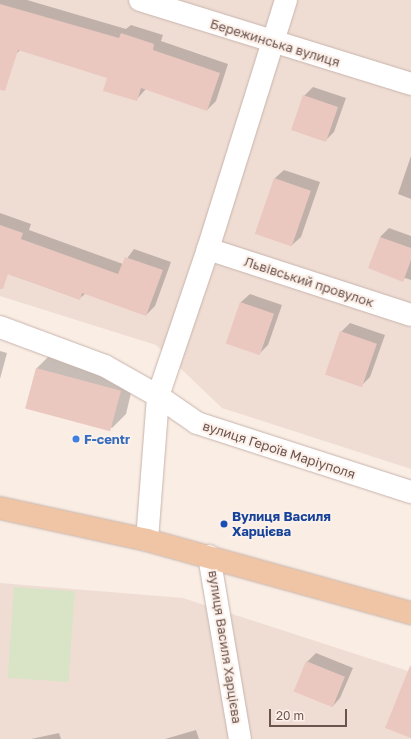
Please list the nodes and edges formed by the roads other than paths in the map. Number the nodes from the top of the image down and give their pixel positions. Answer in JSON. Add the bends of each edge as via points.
{"nodes":[{"id":1,"x":140,"y":0,"type":"edge"},
{"id":2,"x":286,"y":0,"type":"edge"},
{"id":3,"x":273,"y":43,"type":"junction"},
{"id":4,"x":411,"y":84,"type":"edge"},
{"id":5,"x":208,"y":249,"type":"junction"},
{"id":6,"x":411,"y":315,"type":"edge"},
{"id":7,"x":0,"y":327,"type":"edge"},
{"id":8,"x":158,"y":396,"type":"junction"},
{"id":9,"x":411,"y":492,"type":"edge"},
{"id":10,"x":0,"y":508,"type":"edge"},
{"id":11,"x":147,"y":540,"type":"junction"},
{"id":12,"x":210,"y":556,"type":"junction"},
{"id":13,"x":411,"y":613,"type":"edge"},
{"id":14,"x":240,"y":739,"type":"edge"}],
"edges":[{"from":1,"to":3,"type":"street","name":"Бережинська вулиця"},
{"from":2,"to":3,"type":"street"},
{"from":3,"to":4,"type":"street","name":"Бережинська вулиця"},
{"from":3,"to":5,"type":"street"},
{"from":5,"to":6,"type":"street","name":"Львівський провулок"},
{"from":5,"to":8,"type":"street"},
{"from":7,"to":8,"type":"street","name":"вулиця Героїв Маріуполя","via":[[105,366]]},
{"from":8,"to":9,"type":"street","name":"вулиця Героїв Маріуполя","via":[[197,424]]},
{"from":8,"to":11,"type":"street"},
{"from":10,"to":11,"type":"main road"},
{"from":11,"to":12,"type":"main road"},
{"from":12,"to":13,"type":"main road"},
{"from":12,"to":14,"type":"street","name":"вулиця Василя Харцієва"}]}
